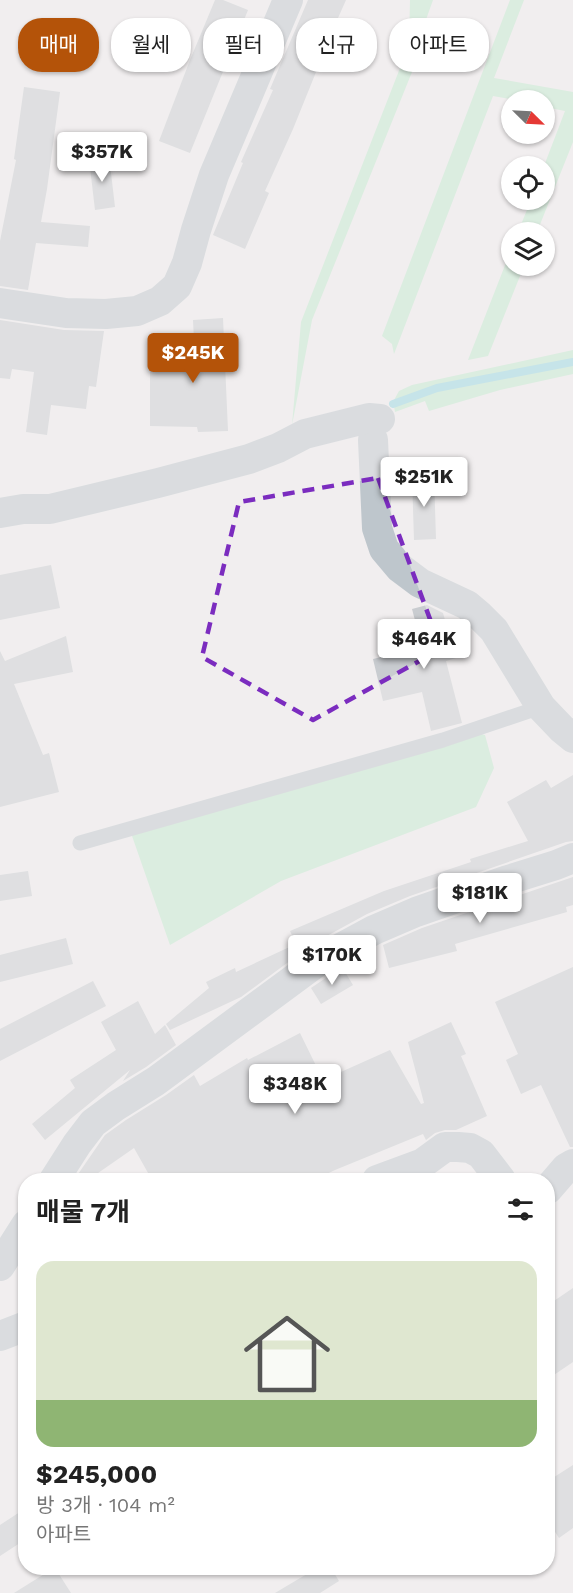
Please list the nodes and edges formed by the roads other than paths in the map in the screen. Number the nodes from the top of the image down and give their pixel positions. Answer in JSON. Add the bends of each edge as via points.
{"nodes":[{"id":1,"x":288,"y":0,"type":"edge"},
{"id":2,"x":0,"y":303,"type":"edge"},
{"id":3,"x":0,"y":513,"type":"edge"},
{"id":4,"x":541,"y":707,"type":"junction"},
{"id":5,"x":573,"y":738,"type":"edge"},
{"id":6,"x":80,"y":843,"type":"dead end"},
{"id":7,"x":573,"y":858,"type":"edge"},
{"id":8,"x":573,"y":1164,"type":"edge"},
{"id":9,"x":58,"y":1173,"type":"edge"},
{"id":10,"x":395,"y":1173,"type":"edge"},
{"id":11,"x":496,"y":1173,"type":"edge"},
{"id":12,"x":555,"y":1180,"type":"edge"},
{"id":13,"x":18,"y":1238,"type":"edge"},
{"id":14,"x":0,"y":1266,"type":"edge"},
{"id":15,"x":18,"y":1329,"type":"edge"},
{"id":16,"x":0,"y":1336,"type":"edge"}],
"edges":[{"from":1,"to":2,"type":"street","via":[[214,175],[177,286],[159,301],[136,311],[106,314],[66,313]]},
{"from":3,"to":4,"type":"street","via":[[50,509],[158,483],[249,459],[305,434],[369,418],[376,430],[377,528],[384,549],[420,583],[466,605],[494,630]]},
{"from":4,"to":5,"type":"street"},
{"from":4,"to":6,"type":"lane","via":[[443,740]]},
{"from":7,"to":9,"type":"street","via":[[416,912],[324,957],[93,1123]]},
{"from":8,"to":12,"type":"street"},
{"from":10,"to":11,"type":"street","via":[[444,1148],[458,1147],[481,1154]]},
{"from":13,"to":14,"type":"street"},
{"from":15,"to":16,"type":"street"}]}
